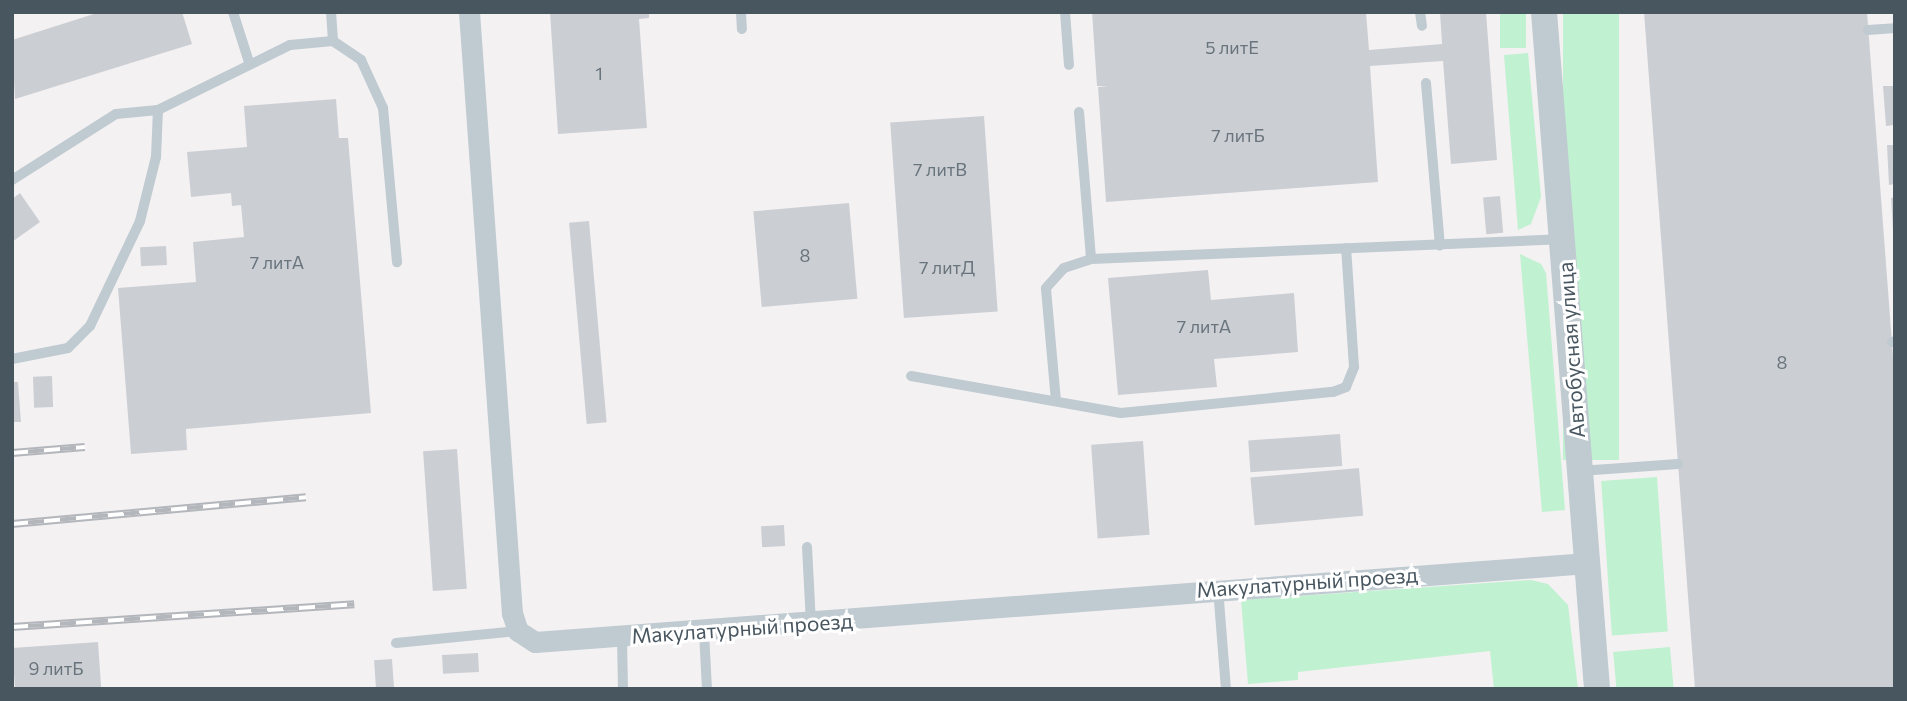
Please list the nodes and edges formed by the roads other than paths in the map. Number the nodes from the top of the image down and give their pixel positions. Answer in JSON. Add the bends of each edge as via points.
{"nodes":[{"id":1,"x":233,"y":12,"type":"edge"},
{"id":2,"x":331,"y":12,"type":"edge"},
{"id":3,"x":469,"y":12,"type":"edge"},
{"id":4,"x":741,"y":12,"type":"edge"},
{"id":5,"x":1065,"y":12,"type":"edge"},
{"id":6,"x":1420,"y":12,"type":"edge"},
{"id":7,"x":1544,"y":12,"type":"edge"},
{"id":8,"x":1422,"y":26,"type":"dead end"},
{"id":9,"x":1895,"y":28,"type":"edge"},
{"id":10,"x":742,"y":29,"type":"dead end"},
{"id":11,"x":1868,"y":30,"type":"dead end"},
{"id":12,"x":333,"y":41,"type":"junction"},
{"id":13,"x":249,"y":62,"type":"junction"},
{"id":14,"x":1069,"y":65,"type":"dead end"},
{"id":15,"x":1426,"y":83,"type":"dead end"},
{"id":16,"x":159,"y":110,"type":"junction"},
{"id":17,"x":1079,"y":112,"type":"dead end"},
{"id":18,"x":12,"y":180,"type":"edge"},
{"id":19,"x":1562,"y":239,"type":"junction"},
{"id":20,"x":1440,"y":245,"type":"junction"},
{"id":21,"x":1346,"y":248,"type":"junction"},
{"id":22,"x":1091,"y":259,"type":"junction"},
{"id":23,"x":397,"y":262,"type":"dead end"},
{"id":24,"x":12,"y":359,"type":"edge"},
{"id":25,"x":911,"y":376,"type":"dead end"},
{"id":26,"x":1056,"y":401,"type":"junction"},
{"id":27,"x":1678,"y":464,"type":"dead end"},
{"id":28,"x":1580,"y":471,"type":"junction"},
{"id":29,"x":807,"y":547,"type":"dead end"},
{"id":30,"x":1587,"y":563,"type":"junction"},
{"id":31,"x":1218,"y":587,"type":"junction"},
{"id":32,"x":811,"y":624,"type":"junction"},
{"id":33,"x":518,"y":631,"type":"junction"},
{"id":34,"x":704,"y":632,"type":"junction"},
{"id":35,"x":622,"y":638,"type":"junction"},
{"id":36,"x":396,"y":643,"type":"dead end"},
{"id":37,"x":623,"y":689,"type":"edge"},
{"id":38,"x":707,"y":689,"type":"edge"},
{"id":39,"x":1226,"y":689,"type":"edge"},
{"id":40,"x":1597,"y":689,"type":"edge"}],
"edges":[{"from":1,"to":13,"type":"lane"},
{"from":2,"to":12,"type":"lane"},
{"from":3,"to":33,"type":"street","via":[[512,613]]},
{"from":4,"to":10,"type":"lane"},
{"from":5,"to":14,"type":"lane"},
{"from":6,"to":8,"type":"lane"},
{"from":7,"to":19,"type":"street","name":"Автобусная улица"},
{"from":9,"to":11,"type":"lane"},
{"from":12,"to":13,"type":"lane","via":[[290,45]]},
{"from":12,"to":23,"type":"lane","via":[[361,60],[383,108]]},
{"from":13,"to":16,"type":"lane"},
{"from":15,"to":20,"type":"lane"},
{"from":16,"to":18,"type":"lane","via":[[116,114]]},
{"from":16,"to":24,"type":"lane","via":[[156,157],[140,221],[90,326],[68,348]]},
{"from":17,"to":22,"type":"lane"},
{"from":19,"to":20,"type":"lane"},
{"from":19,"to":28,"type":"street","name":"Автобусная улица"},
{"from":20,"to":21,"type":"lane"},
{"from":21,"to":22,"type":"lane"},
{"from":21,"to":26,"type":"lane","via":[[1354,367],[1346,387],[1334,392],[1121,413]]},
{"from":22,"to":26,"type":"lane","via":[[1064,268],[1046,288]]},
{"from":25,"to":26,"type":"lane"},
{"from":27,"to":28,"type":"lane"},
{"from":28,"to":30,"type":"street","name":"Автобусная улица"},
{"from":29,"to":32,"type":"lane"},
{"from":30,"to":31,"type":"street","name":"Макулатурный проезд"},
{"from":30,"to":40,"type":"street","name":"Автобусная улица"},
{"from":31,"to":32,"type":"street","name":"Макулатурный проезд"},
{"from":31,"to":39,"type":"lane"},
{"from":32,"to":34,"type":"street","name":"Макулатурный проезд"},
{"from":33,"to":35,"type":"street","name":"Макулатурный проезд","via":[[535,642]]},
{"from":33,"to":36,"type":"lane"},
{"from":34,"to":35,"type":"street","name":"Макулатурный проезд"},
{"from":34,"to":38,"type":"lane"},
{"from":35,"to":37,"type":"lane"}]}
